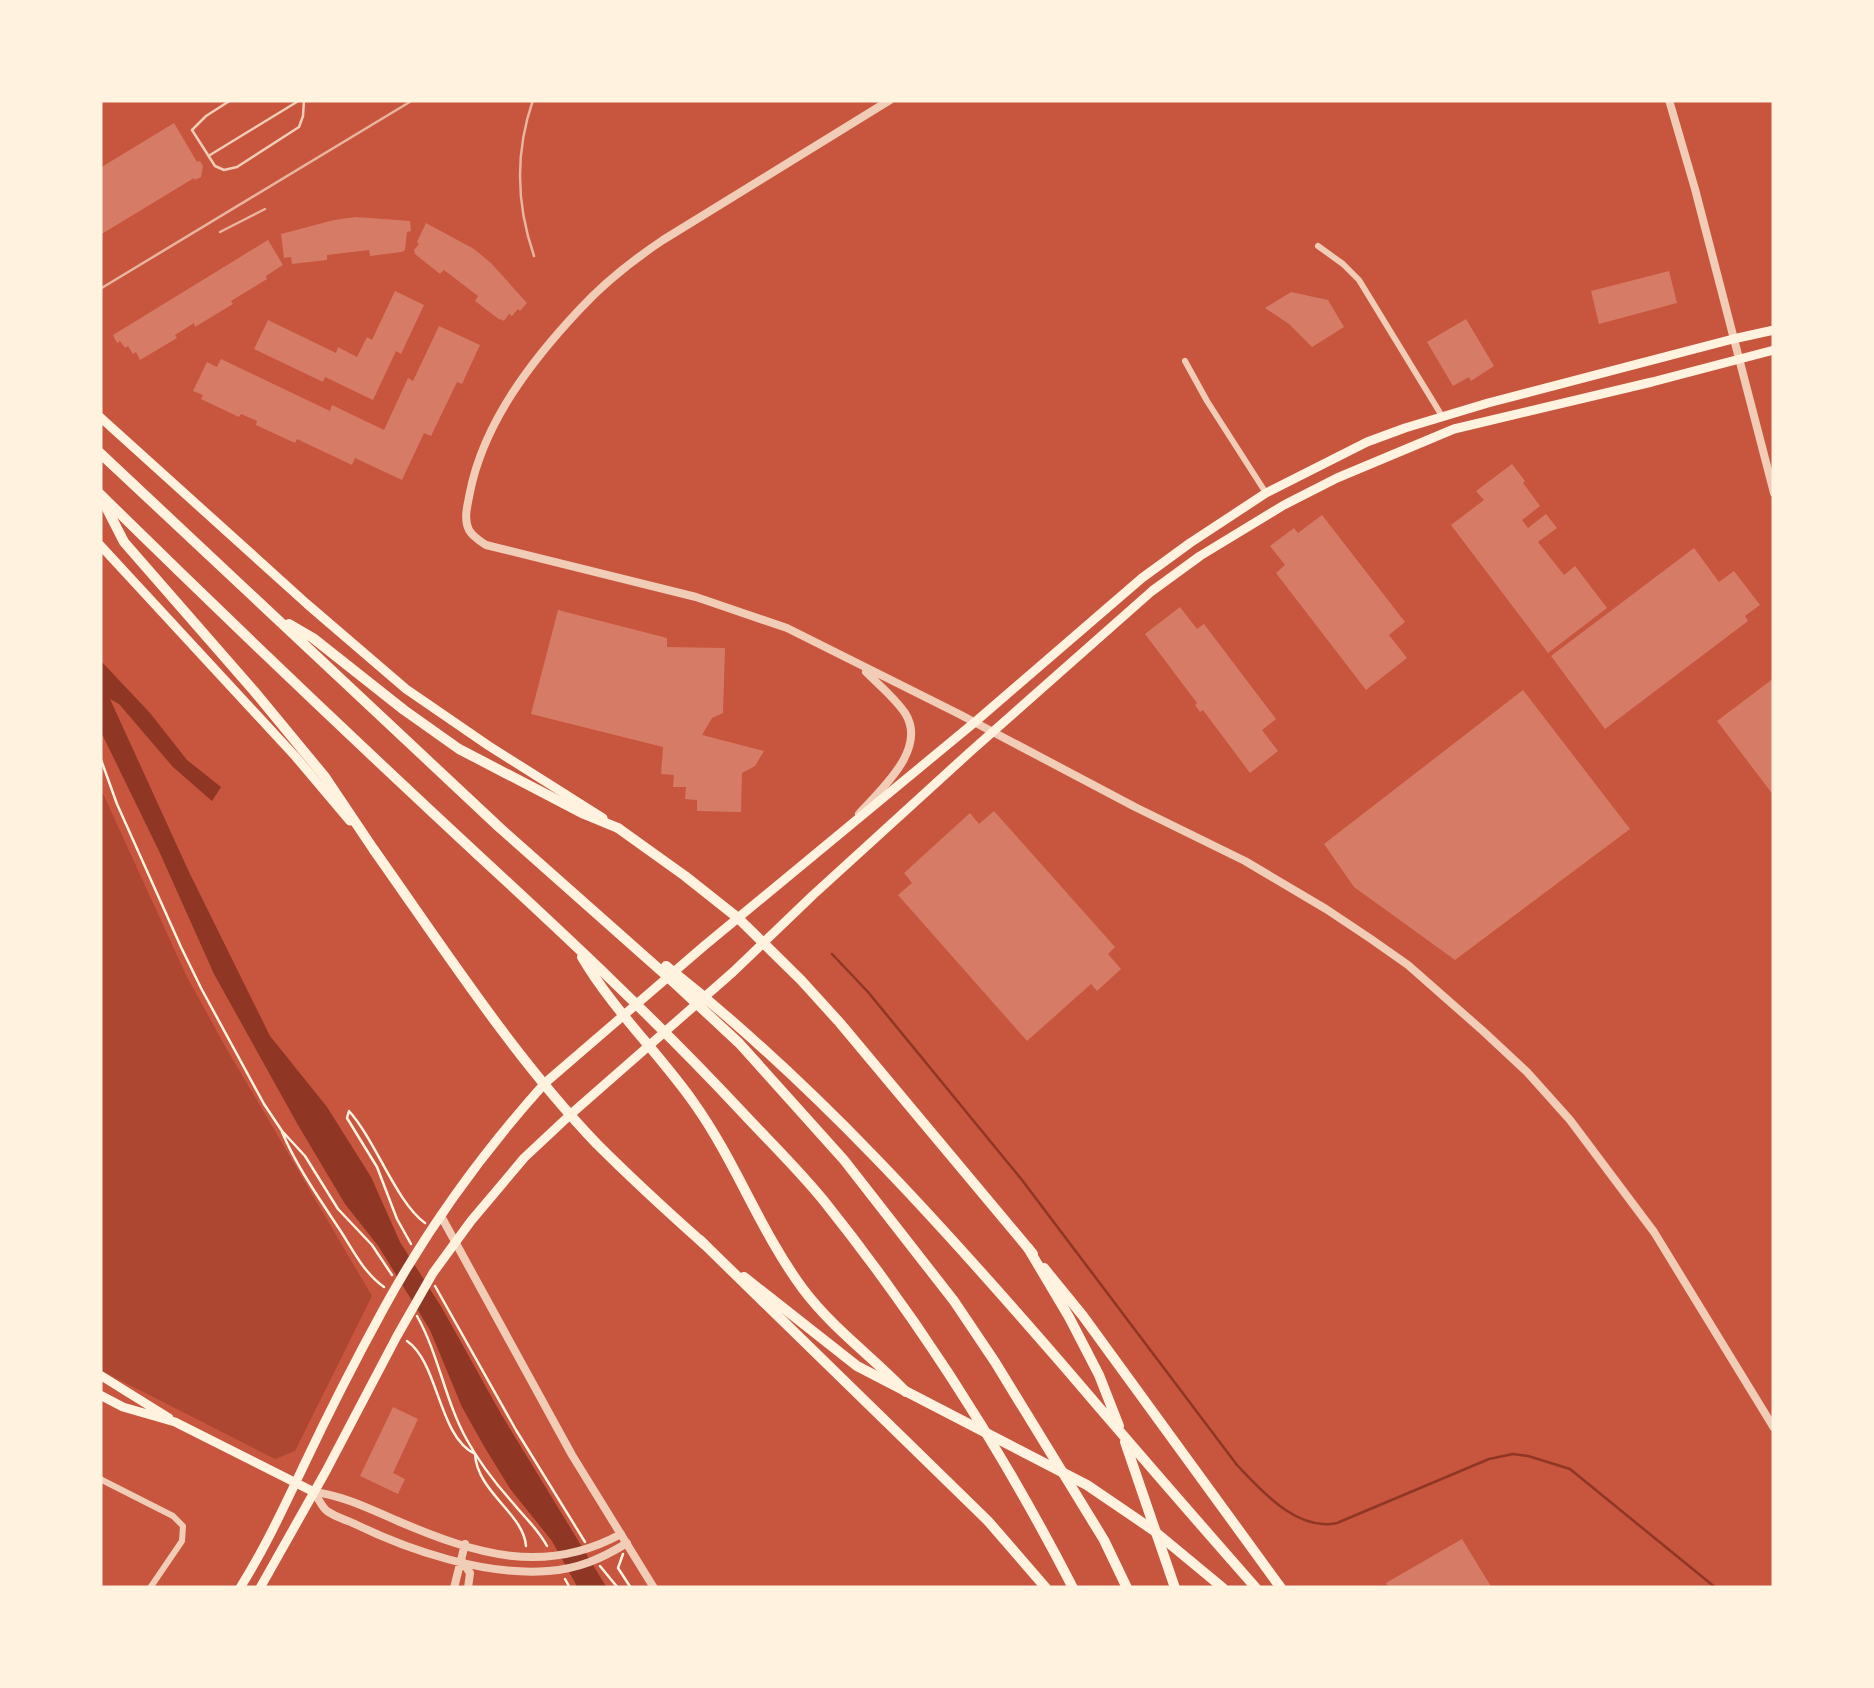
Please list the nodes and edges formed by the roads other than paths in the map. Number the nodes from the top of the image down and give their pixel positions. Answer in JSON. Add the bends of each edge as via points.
{"nodes":[{"id":1,"x":232,"y":100,"type":"edge"},
{"id":2,"x":302,"y":100,"type":"edge"},
{"id":3,"x":890,"y":100,"type":"edge"},
{"id":4,"x":1669,"y":100,"type":"edge"},
{"id":5,"x":208,"y":156,"type":"junction"},
{"id":6,"x":1318,"y":246,"type":"dead end"},
{"id":7,"x":1774,"y":330,"type":"edge"},
{"id":8,"x":1733,"y":339,"type":"junction"},
{"id":9,"x":1774,"y":350,"type":"edge"},
{"id":10,"x":1738,"y":359,"type":"junction"},
{"id":11,"x":1185,"y":361,"type":"dead end"},
{"id":12,"x":100,"y":416,"type":"edge"},
{"id":13,"x":1442,"y":416,"type":"junction"},
{"id":14,"x":100,"y":453,"type":"edge"},
{"id":15,"x":1266,"y":492,"type":"junction"},
{"id":16,"x":1774,"y":494,"type":"edge"},
{"id":17,"x":100,"y":495,"type":"edge"},
{"id":18,"x":100,"y":545,"type":"edge"},
{"id":19,"x":276,"y":616,"type":"junction"},
{"id":20,"x":860,"y":666,"type":"junction"},
{"id":21,"x":975,"y":722,"type":"junction"},
{"id":22,"x":992,"y":732,"type":"junction"},
{"id":23,"x":618,"y":828,"type":"junction"},
{"id":24,"x":841,"y":834,"type":"junction"},
{"id":25,"x":374,"y":850,"type":"junction"},
{"id":26,"x":594,"y":910,"type":"junction"},
{"id":27,"x":738,"y":918,"type":"junction"},
{"id":28,"x":764,"y":942,"type":"junction"},
{"id":29,"x":574,"y":943,"type":"junction"},
{"id":30,"x":545,"y":1083,"type":"junction"},
{"id":31,"x":571,"y":1114,"type":"junction"},
{"id":32,"x":440,"y":1216,"type":"junction"},
{"id":33,"x":700,"y":1240,"type":"junction"},
{"id":34,"x":455,"y":1242,"type":"junction"},
{"id":35,"x":1028,"y":1248,"type":"junction"},
{"id":36,"x":100,"y":1376,"type":"edge"},
{"id":37,"x":906,"y":1392,"type":"junction"},
{"id":38,"x":100,"y":1395,"type":"edge"},
{"id":39,"x":175,"y":1422,"type":"junction"},
{"id":40,"x":1774,"y":1428,"type":"edge"},
{"id":41,"x":100,"y":1478,"type":"edge"},
{"id":42,"x":295,"y":1484,"type":"junction"},
{"id":43,"x":314,"y":1492,"type":"junction"},
{"id":44,"x":621,"y":1534,"type":"junction"},
{"id":45,"x":465,"y":1544,"type":"junction"},
{"id":46,"x":627,"y":1544,"type":"junction"},
{"id":47,"x":462,"y":1561,"type":"junction"},
{"id":48,"x":150,"y":1588,"type":"edge"},
{"id":49,"x":240,"y":1588,"type":"edge"},
{"id":50,"x":260,"y":1588,"type":"edge"},
{"id":51,"x":454,"y":1588,"type":"edge"},
{"id":52,"x":468,"y":1588,"type":"edge"},
{"id":53,"x":654,"y":1588,"type":"edge"},
{"id":54,"x":1046,"y":1588,"type":"edge"},
{"id":55,"x":1073,"y":1588,"type":"edge"},
{"id":56,"x":1127,"y":1588,"type":"edge"},
{"id":57,"x":1175,"y":1588,"type":"edge"},
{"id":58,"x":1223,"y":1588,"type":"edge"},
{"id":59,"x":1256,"y":1588,"type":"edge"},
{"id":60,"x":1281,"y":1588,"type":"edge"}],
"edges":[{"from":1,"to":5,"type":"lane","via":[[192,130]]},
{"from":2,"to":5,"type":"lane"},
{"from":2,"to":5,"type":"lane","via":[[298,128],[236,167],[219,168]]},
{"from":3,"to":20,"type":"street","via":[[676,231],[580,308],[525,376],[484,444],[466,512],[468,528],[486,545],[696,597],[764,619]]},
{"from":4,"to":8,"type":"street"},
{"from":6,"to":13,"type":"street","via":[[1360,280]]},
{"from":7,"to":8,"type":"main road"},
{"from":8,"to":10,"type":"street"},
{"from":8,"to":13,"type":"main road"},
{"from":9,"to":10,"type":"main road"},
{"from":10,"to":16,"type":"street"},
{"from":10,"to":22,"type":"main road","via":[[1454,430],[1284,505],[1152,592]]},
{"from":11,"to":15,"type":"street"},
{"from":12,"to":23,"type":"main road","via":[[406,688]]},
{"from":13,"to":15,"type":"main road","via":[[1367,442]]},
{"from":14,"to":19,"type":"highway"},
{"from":15,"to":21,"type":"main road","via":[[1142,578]]},
{"from":17,"to":25,"type":"highway","via":[[124,542],[324,776]]},
{"from":17,"to":29,"type":"highway"},
{"from":18,"to":25,"type":"main road"},
{"from":19,"to":23,"type":"highway","via":[[459,750]]},
{"from":19,"to":26,"type":"highway"},
{"from":20,"to":21,"type":"street"},
{"from":20,"to":24,"type":"street","via":[[905,713],[912,734],[895,771]]},
{"from":21,"to":22,"type":"street"},
{"from":21,"to":24,"type":"main road"},
{"from":22,"to":28,"type":"main road"},
{"from":22,"to":40,"type":"street","via":[[1310,899],[1408,965],[1483,1031],[1570,1120],[1619,1184]]},
{"from":23,"to":27,"type":"highway"},
{"from":24,"to":27,"type":"main road"},
{"from":25,"to":30,"type":"highway"},
{"from":26,"to":56,"type":"highway","via":[[738,1044],[881,1206],[995,1362]]},
{"from":26,"to":59,"type":"highway","via":[[710,1002],[843,1123]]},
{"from":27,"to":28,"type":"highway"},
{"from":27,"to":30,"type":"main road"},
{"from":28,"to":31,"type":"main road"},
{"from":28,"to":35,"type":"highway"},
{"from":29,"to":37,"type":"highway","via":[[700,1111],[804,1289]]},
{"from":29,"to":55,"type":"highway","via":[[823,1200],[920,1330],[1034,1512]]},
{"from":30,"to":31,"type":"highway"},
{"from":30,"to":32,"type":"main road"},
{"from":31,"to":33,"type":"highway"},
{"from":31,"to":34,"type":"main road","via":[[524,1158]]},
{"from":32,"to":34,"type":"street"},
{"from":32,"to":42,"type":"main road","via":[[394,1290]]},
{"from":33,"to":37,"type":"highway","via":[[857,1366]]},
{"from":33,"to":54,"type":"highway","via":[[988,1521]]},
{"from":34,"to":43,"type":"main road"},
{"from":34,"to":44,"type":"street"},
{"from":35,"to":57,"type":"highway","via":[[1100,1375]]},
{"from":35,"to":60,"type":"highway"},
{"from":36,"to":39,"type":"main road"},
{"from":37,"to":58,"type":"highway","via":[[1087,1486]]},
{"from":38,"to":39,"type":"main road"},
{"from":39,"to":42,"type":"main road"},
{"from":41,"to":48,"type":"street","via":[[183,1526],[182,1541]]},
{"from":42,"to":43,"type":"main road"},
{"from":42,"to":49,"type":"main road"},
{"from":43,"to":45,"type":"street"},
{"from":43,"to":47,"type":"street","via":[[326,1510],[354,1524]]},
{"from":43,"to":50,"type":"main road"},
{"from":44,"to":45,"type":"street","via":[[576,1554],[525,1558]]},
{"from":44,"to":46,"type":"street"},
{"from":45,"to":47,"type":"street"},
{"from":46,"to":47,"type":"street","via":[[583,1566],[552,1570],[506,1571]]},
{"from":46,"to":53,"type":"street"},
{"from":47,"to":51,"type":"street"},
{"from":47,"to":52,"type":"street","via":[[470,1573]]}]}
